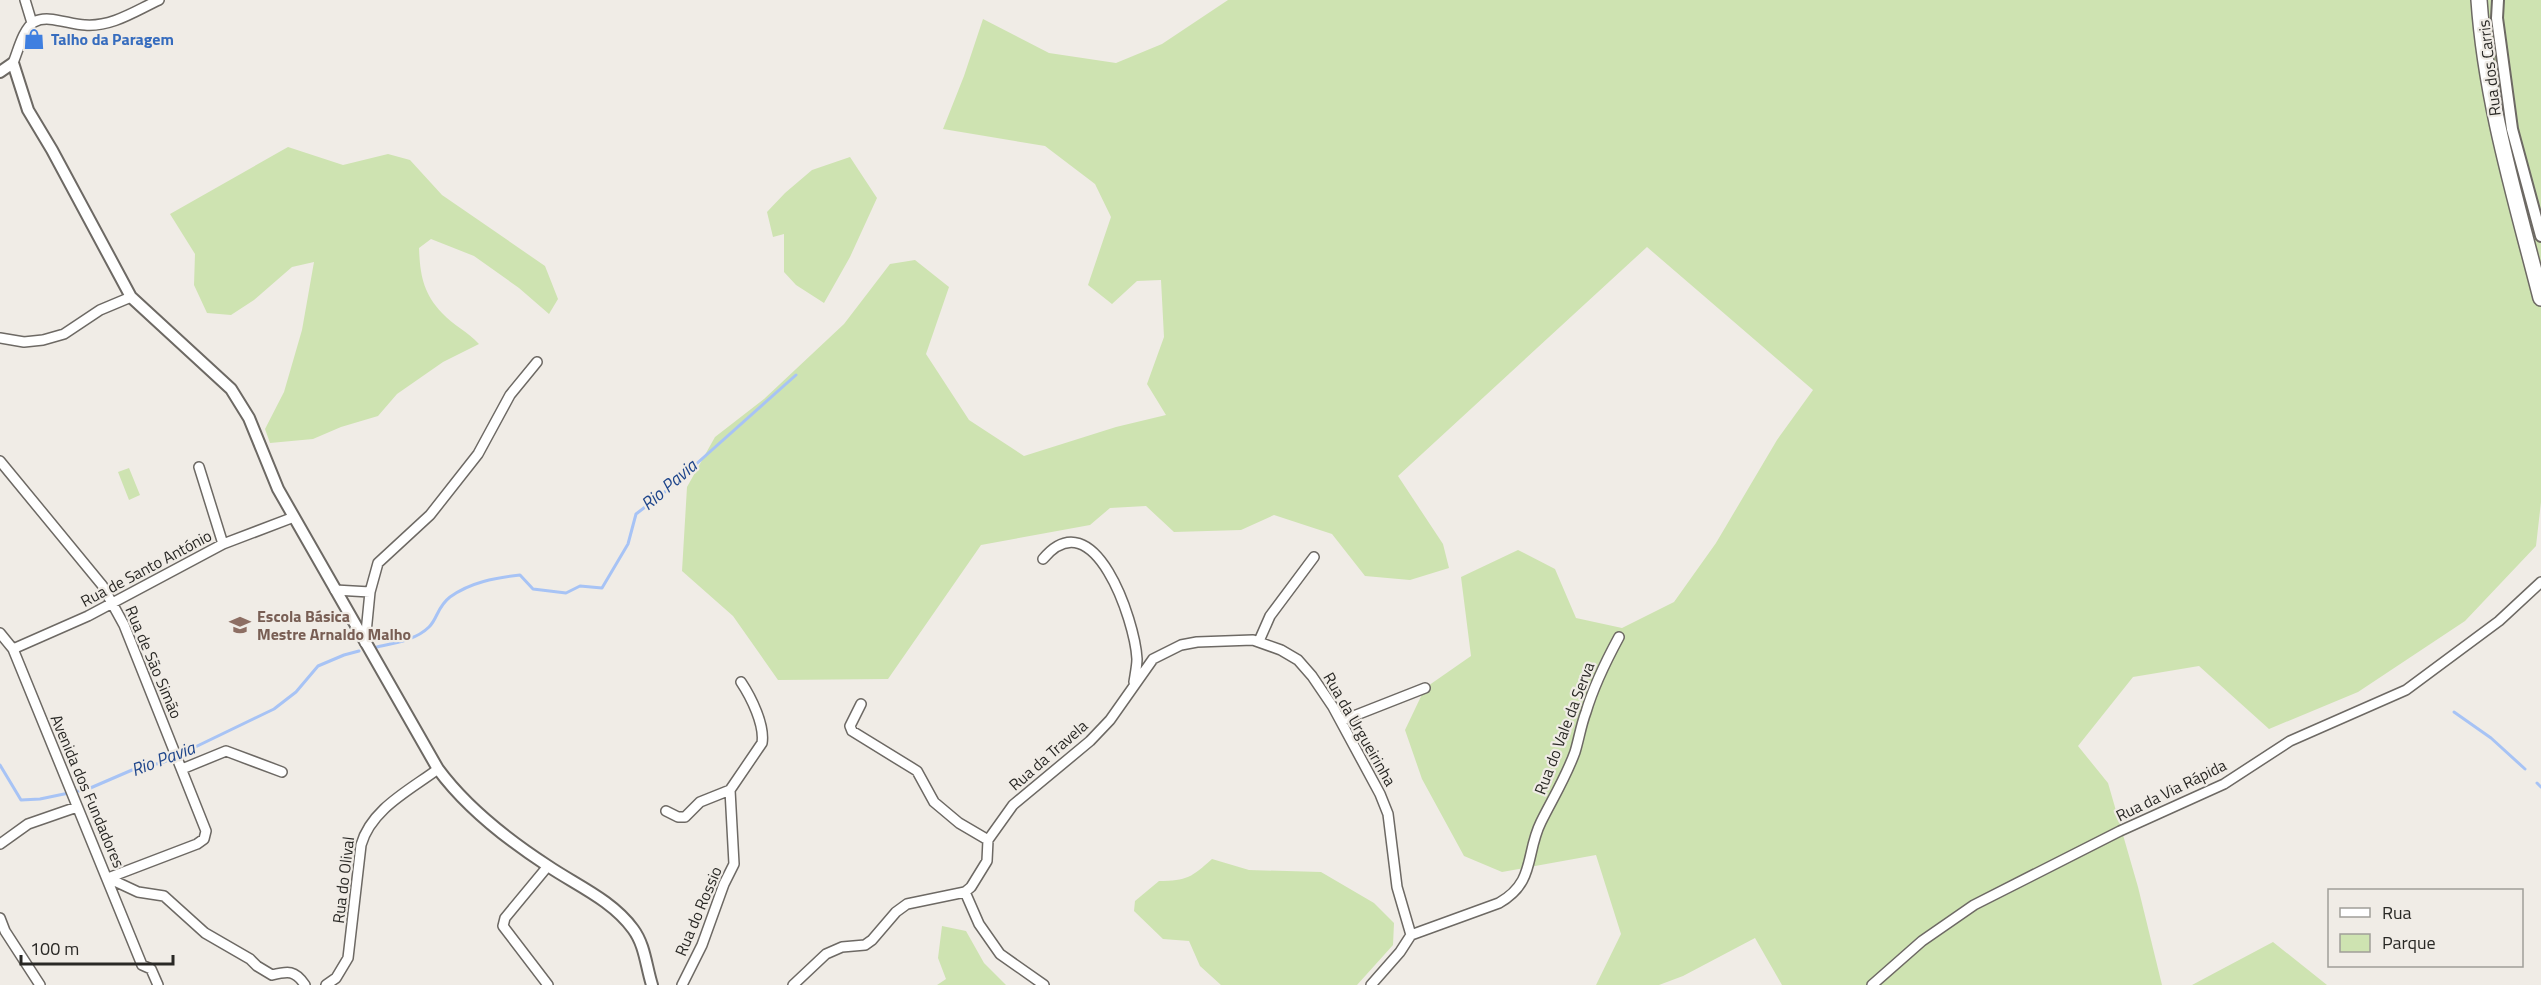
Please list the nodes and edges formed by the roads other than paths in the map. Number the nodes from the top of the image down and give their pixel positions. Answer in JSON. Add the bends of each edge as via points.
{"nodes":[{"id":1,"x":25,"y":0,"type":"edge"},
{"id":2,"x":159,"y":0,"type":"edge"},
{"id":3,"x":2479,"y":0,"type":"edge"},
{"id":4,"x":2498,"y":0,"type":"edge"},
{"id":5,"x":32,"y":23,"type":"junction"},
{"id":6,"x":13,"y":63,"type":"junction"},
{"id":7,"x":0,"y":72,"type":"edge"},
{"id":8,"x":2541,"y":236,"type":"edge"},
{"id":9,"x":131,"y":297,"type":"junction"},
{"id":10,"x":2541,"y":298,"type":"edge"},
{"id":11,"x":0,"y":338,"type":"edge"},
{"id":12,"x":537,"y":362,"type":"dead end"},
{"id":13,"x":0,"y":461,"type":"edge"},
{"id":14,"x":199,"y":467,"type":"dead end"},
{"id":15,"x":294,"y":517,"type":"junction"},
{"id":16,"x":223,"y":544,"type":"junction"},
{"id":17,"x":1314,"y":557,"type":"dead end"},
{"id":18,"x":1043,"y":559,"type":"dead end"},
{"id":19,"x":2541,"y":582,"type":"edge"},
{"id":20,"x":335,"y":590,"type":"junction"},
{"id":21,"x":370,"y":592,"type":"junction"},
{"id":22,"x":112,"y":604,"type":"junction"},
{"id":23,"x":0,"y":633,"type":"edge"},
{"id":24,"x":1619,"y":637,"type":"dead end"},
{"id":25,"x":1259,"y":641,"type":"junction"},
{"id":26,"x":365,"y":643,"type":"junction"},
{"id":27,"x":13,"y":650,"type":"junction"},
{"id":28,"x":741,"y":682,"type":"dead end"},
{"id":29,"x":1134,"y":684,"type":"junction"},
{"id":30,"x":1425,"y":688,"type":"dead end"},
{"id":31,"x":861,"y":704,"type":"dead end"},
{"id":32,"x":1341,"y":721,"type":"junction"},
{"id":33,"x":182,"y":769,"type":"junction"},
{"id":34,"x":438,"y":769,"type":"junction"},
{"id":35,"x":282,"y":772,"type":"dead end"},
{"id":36,"x":730,"y":790,"type":"junction"},
{"id":37,"x":75,"y":803,"type":"junction"},
{"id":38,"x":666,"y":811,"type":"dead end"},
{"id":39,"x":988,"y":840,"type":"junction"},
{"id":40,"x":0,"y":844,"type":"edge"},
{"id":41,"x":548,"y":866,"type":"junction"},
{"id":42,"x":108,"y":878,"type":"junction"},
{"id":43,"x":965,"y":892,"type":"junction"},
{"id":44,"x":0,"y":918,"type":"edge"},
{"id":45,"x":1412,"y":935,"type":"junction"},
{"id":46,"x":302,"y":981,"type":"edge"},
{"id":47,"x":40,"y":985,"type":"edge"},
{"id":48,"x":158,"y":985,"type":"edge"},
{"id":49,"x":326,"y":985,"type":"edge"},
{"id":50,"x":548,"y":985,"type":"edge"},
{"id":51,"x":652,"y":985,"type":"edge"},
{"id":52,"x":682,"y":985,"type":"edge"},
{"id":53,"x":793,"y":985,"type":"edge"},
{"id":54,"x":1044,"y":985,"type":"edge"},
{"id":55,"x":1371,"y":985,"type":"edge"},
{"id":56,"x":1872,"y":985,"type":"edge"}],
"edges":[{"from":1,"to":5,"type":"street"},
{"from":2,"to":5,"type":"street","via":[[99,25],[48,19]]},
{"from":3,"to":10,"type":"highway","via":[[2494,117]]},
{"from":4,"to":8,"type":"street","name":"Rua dos Carris","via":[[2512,129]]},
{"from":5,"to":6,"type":"street"},
{"from":6,"to":7,"type":"street"},
{"from":6,"to":9,"type":"street","via":[[28,110]]},
{"from":9,"to":11,"type":"street","via":[[100,310],[64,334],[24,342]]},
{"from":9,"to":15,"type":"street","via":[[231,389],[249,418]]},
{"from":12,"to":21,"type":"street","via":[[510,395],[478,454],[435,509],[378,564]]},
{"from":13,"to":22,"type":"street","name":"Rua de São Simão","via":[[102,585]]},
{"from":14,"to":16,"type":"street"},
{"from":15,"to":16,"type":"street","name":"Rua de Santo António"},
{"from":15,"to":20,"type":"street"},
{"from":16,"to":22,"type":"street","name":"Rua de Santo António"},
{"from":17,"to":25,"type":"street","via":[[1270,616]]},
{"from":18,"to":29,"type":"street","via":[[1055,547],[1076,542],[1090,547],[1098,556],[1116,586],[1132,633],[1137,659]]},
{"from":19,"to":56,"type":"street","name":"Rua da Via Rápida","via":[[2499,621],[2406,690],[2290,741],[2224,784],[2120,831],[1974,905],[1922,941]]},
{"from":20,"to":21,"type":"street"},
{"from":20,"to":26,"type":"street"},
{"from":21,"to":26,"type":"street"},
{"from":22,"to":27,"type":"street","name":"Rua de Santo António"},
{"from":22,"to":33,"type":"street","name":"Rua de São Simão"},
{"from":23,"to":27,"type":"street","name":"Avenida dos Fundadores"},
{"from":24,"to":45,"type":"street","name":"Rua do Vale da Serva","via":[[1593,690],[1564,779],[1540,823],[1521,886],[1499,903]]},
{"from":25,"to":29,"type":"street","name":"Rua da Urgueirinha","via":[[1214,640],[1180,645],[1153,659]]},
{"from":25,"to":32,"type":"street","name":"Rua da Urgueirinha","via":[[1298,660],[1323,690]]},
{"from":26,"to":34,"type":"street"},
{"from":27,"to":37,"type":"street","name":"Avenida dos Fundadores"},
{"from":28,"to":36,"type":"street","via":[[750,695],[763,736]]},
{"from":29,"to":39,"type":"street","name":"Rua da Travela","via":[[1110,720],[1013,805]]},
{"from":30,"to":32,"type":"street"},
{"from":31,"to":39,"type":"street","via":[[850,726],[852,731],[917,771],[934,802]]},
{"from":32,"to":45,"type":"street","name":"Rua da Urgueirinha","via":[[1388,814],[1397,887]]},
{"from":33,"to":35,"type":"street","via":[[226,751]]},
{"from":33,"to":42,"type":"street","name":"Rua de São Simão","via":[[206,831],[204,840]]},
{"from":34,"to":41,"type":"street","via":[[468,802]]},
{"from":34,"to":49,"type":"street","name":"Rua do Olival","via":[[379,814],[364,832],[348,958],[336,978]]},
{"from":36,"to":38,"type":"street","via":[[700,802],[685,817]]},
{"from":36,"to":52,"type":"street","name":"Rua do Rossio","via":[[734,864]]},
{"from":37,"to":40,"type":"street","via":[[28,824]]},
{"from":37,"to":42,"type":"street","name":"Avenida dos Fundadores"},
{"from":39,"to":43,"type":"street","name":"Rua da Travela","via":[[987,861]]},
{"from":41,"to":50,"type":"street","via":[[505,918],[503,926]]},
{"from":41,"to":51,"type":"street","via":[[592,893],[632,927],[644,952]]},
{"from":42,"to":46,"type":"street","via":[[131,890],[164,896],[205,933],[269,974],[288,971]]},
{"from":42,"to":48,"type":"street","name":"Avenida dos Fundadores","via":[[142,965],[151,969]]},
{"from":43,"to":53,"type":"street","via":[[907,904],[865,945],[842,947],[826,954]]},
{"from":43,"to":54,"type":"street","via":[[984,932],[1000,954]]},
{"from":44,"to":47,"type":"street"},
{"from":45,"to":55,"type":"street"}]}
